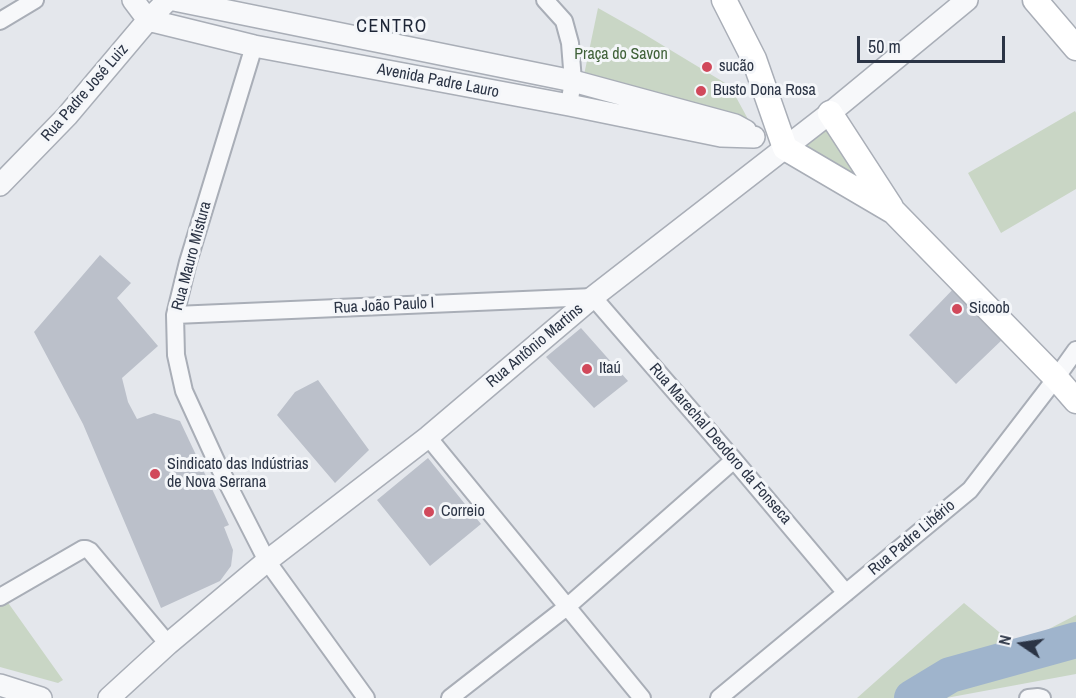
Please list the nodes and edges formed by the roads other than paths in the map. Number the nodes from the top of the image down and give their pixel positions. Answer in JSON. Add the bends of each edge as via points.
{"nodes":[{"id":1,"x":35,"y":0,"type":"edge"},
{"id":2,"x":133,"y":0,"type":"edge"},
{"id":3,"x":168,"y":0,"type":"edge"},
{"id":4,"x":174,"y":0,"type":"edge"},
{"id":5,"x":544,"y":0,"type":"edge"},
{"id":6,"x":724,"y":0,"type":"edge"},
{"id":7,"x":967,"y":0,"type":"edge"},
{"id":8,"x":1035,"y":0,"type":"edge"},
{"id":9,"x":148,"y":20,"type":"junction"},
{"id":10,"x":0,"y":21,"type":"edge"},
{"id":11,"x":255,"y":46,"type":"junction"},
{"id":12,"x":1076,"y":48,"type":"edge"},
{"id":13,"x":573,"y":81,"type":"junction"},
{"id":14,"x":569,"y":105,"type":"junction"},
{"id":15,"x":830,"y":113,"type":"junction"},
{"id":16,"x":754,"y":137,"type":"junction"},
{"id":17,"x":785,"y":148,"type":"junction"},
{"id":18,"x":0,"y":185,"type":"edge"},
{"id":19,"x":894,"y":212,"type":"junction"},
{"id":20,"x":593,"y":297,"type":"junction"},
{"id":21,"x":175,"y":315,"type":"junction"},
{"id":22,"x":1076,"y":350,"type":"edge"},
{"id":23,"x":1056,"y":378,"type":"junction"},
{"id":24,"x":1076,"y":401,"type":"edge"},
{"id":25,"x":428,"y":436,"type":"junction"},
{"id":26,"x":735,"y":460,"type":"junction"},
{"id":27,"x":267,"y":561,"type":"junction"},
{"id":28,"x":846,"y":593,"type":"junction"},
{"id":29,"x":0,"y":597,"type":"edge"},
{"id":30,"x":568,"y":606,"type":"junction"},
{"id":31,"x":168,"y":644,"type":"junction"},
{"id":32,"x":0,"y":685,"type":"edge"},
{"id":33,"x":41,"y":698,"type":"edge"},
{"id":34,"x":110,"y":698,"type":"edge"},
{"id":35,"x":366,"y":698,"type":"edge"},
{"id":36,"x":450,"y":698,"type":"edge"},
{"id":37,"x":642,"y":698,"type":"edge"},
{"id":38,"x":719,"y":698,"type":"edge"},
{"id":39,"x":1029,"y":698,"type":"edge"},
{"id":40,"x":1041,"y":698,"type":"edge"}],
"edges":[{"from":1,"to":10,"type":"street"},
{"from":2,"to":9,"type":"street"},
{"from":3,"to":9,"type":"street","name":"Rua Padre José Luiz"},
{"from":4,"to":13,"type":"street","name":"Avenida Padre Lauro"},
{"from":5,"to":13,"type":"street","via":[[564,21]]},
{"from":6,"to":17,"type":"main road","via":[[754,59]]},
{"from":7,"to":15,"type":"street","name":"Rua Antônio Martins"},
{"from":8,"to":12,"type":"main road"},
{"from":9,"to":11,"type":"street","name":"Avenida Padre Lauro"},
{"from":9,"to":18,"type":"street","name":"Rua Padre José Luiz","via":[[67,116]]},
{"from":11,"to":14,"type":"street","name":"Avenida Padre Lauro"},
{"from":11,"to":21,"type":"street","name":"Rua Mauro Mistura"},
{"from":13,"to":14,"type":"street"},
{"from":13,"to":16,"type":"street","name":"Avenida Padre Lauro","via":[[735,125]]},
{"from":14,"to":16,"type":"street","name":"Avenida Padre Lauro","via":[[721,136]]},
{"from":15,"to":17,"type":"street","name":"Rua Antônio Martins"},
{"from":15,"to":19,"type":"main road"},
{"from":16,"to":17,"type":"street","name":"Avenida Padre Lauro"},
{"from":17,"to":19,"type":"main road"},
{"from":17,"to":20,"type":"street","name":"Rua Antônio Martins"},
{"from":19,"to":23,"type":"main road"},
{"from":20,"to":21,"type":"street","name":"Rua João Paulo I"},
{"from":20,"to":25,"type":"street","name":"Rua Antônio Martins"},
{"from":20,"to":26,"type":"street","name":"Rua Marechal Deodoro da Fonseca"},
{"from":21,"to":27,"type":"street","name":"Rua Mauro Mistura","via":[[176,354],[184,391]]},
{"from":22,"to":23,"type":"street","name":"Rua Padre Libério"},
{"from":23,"to":24,"type":"main road"},
{"from":23,"to":28,"type":"street","name":"Rua Padre Libério","via":[[970,490]]},
{"from":25,"to":27,"type":"street","name":"Rua Antônio Martins"},
{"from":25,"to":30,"type":"street"},
{"from":26,"to":28,"type":"street","name":"Rua Marechal Deodoro da Fonseca"},
{"from":26,"to":30,"type":"street"},
{"from":27,"to":31,"type":"street","name":"Rua Antônio Martins"},
{"from":27,"to":35,"type":"street","name":"Rua Mauro Mistura"},
{"from":28,"to":38,"type":"street","name":"Rua Padre Libério"},
{"from":29,"to":31,"type":"street","via":[[86,549]]},
{"from":30,"to":36,"type":"street"},
{"from":30,"to":37,"type":"street"},
{"from":31,"to":34,"type":"street","name":"Rua Antônio Martins"},
{"from":32,"to":33,"type":"street"},
{"from":39,"to":40,"type":"street"}]}
